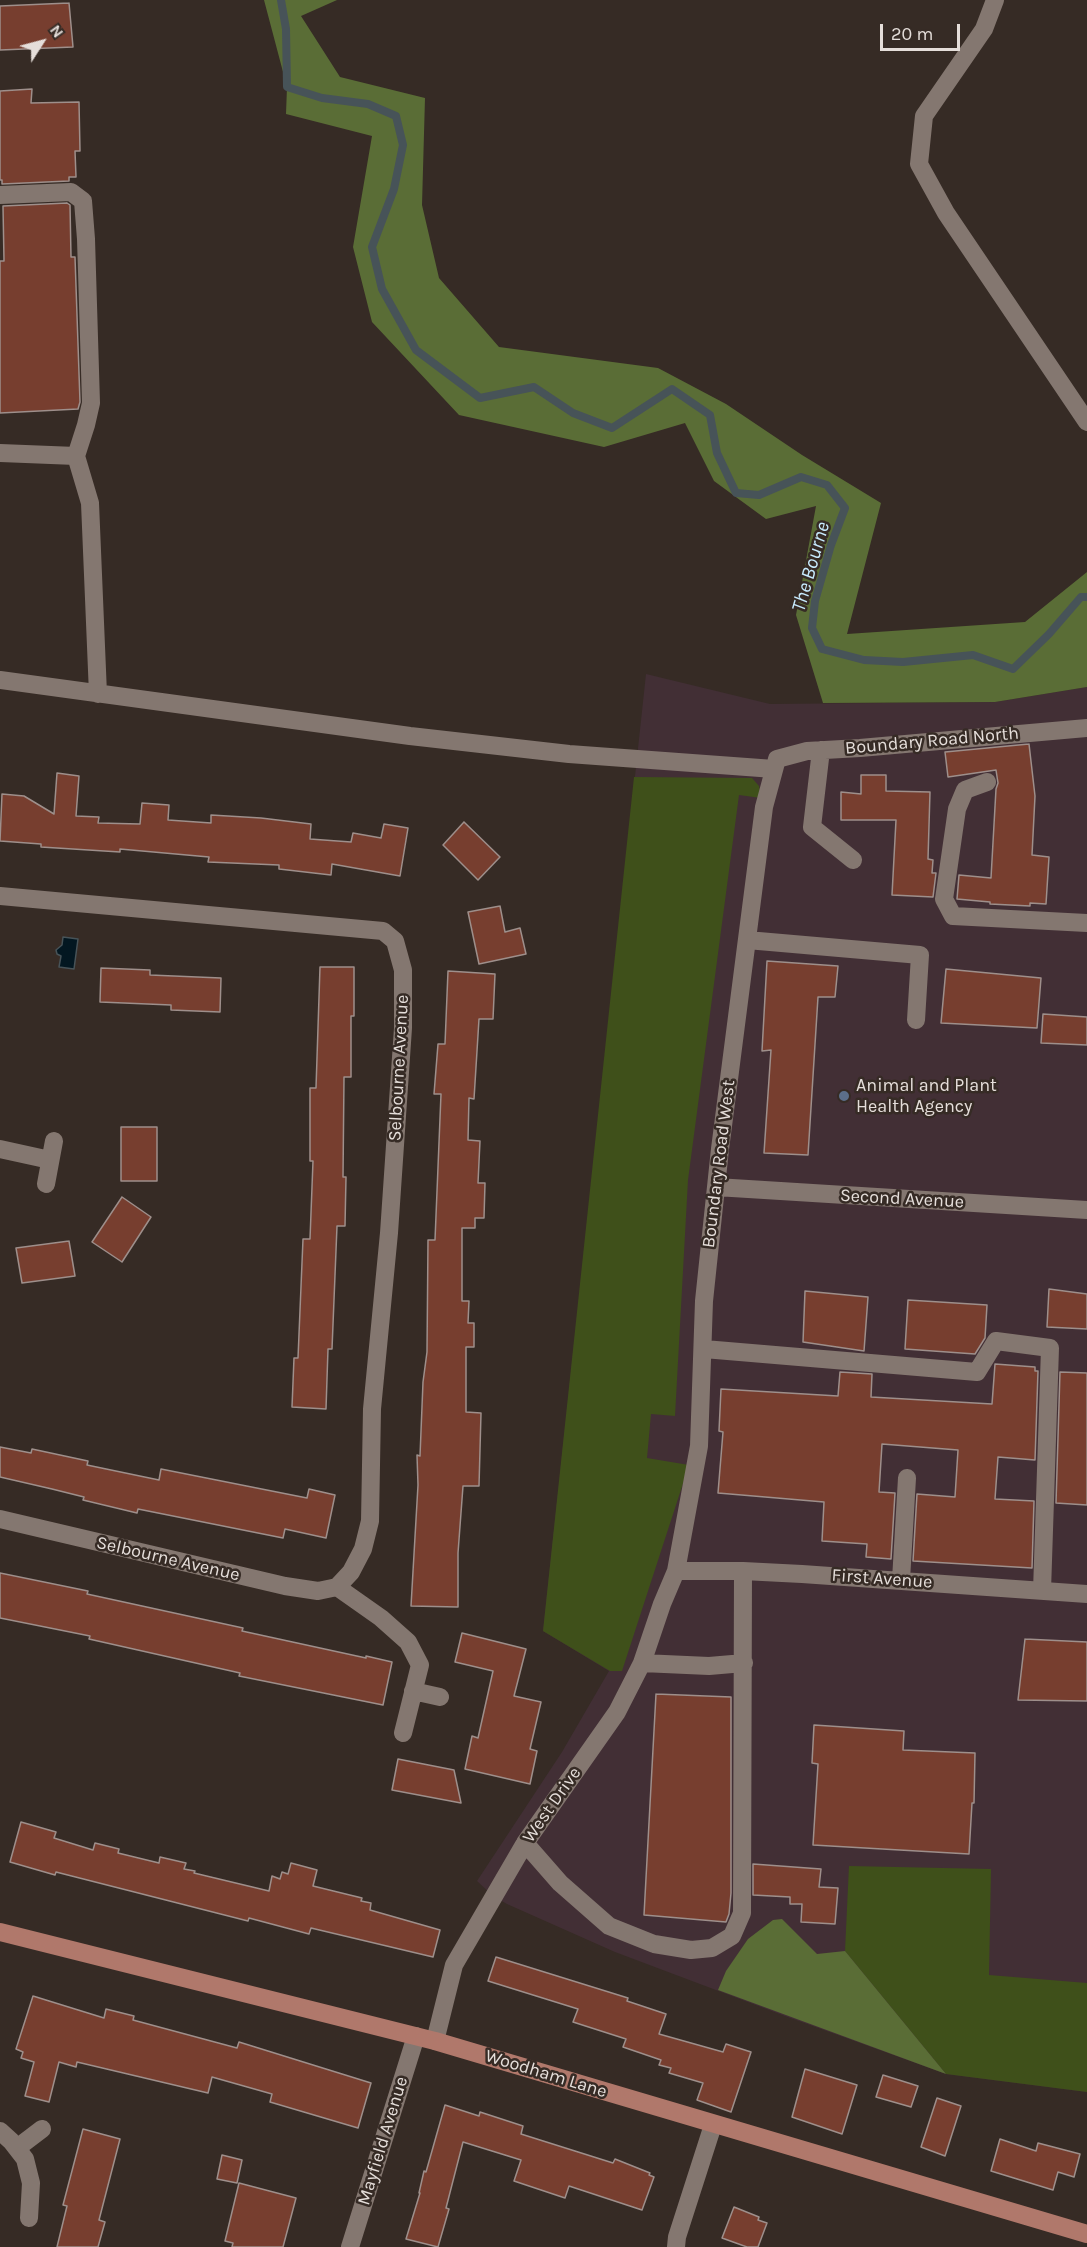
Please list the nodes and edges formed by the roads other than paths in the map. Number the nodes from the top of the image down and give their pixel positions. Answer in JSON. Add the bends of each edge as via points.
{"nodes":[{"id":1,"x":995,"y":0,"type":"edge"},
{"id":2,"x":0,"y":195,"type":"edge"},
{"id":3,"x":1087,"y":422,"type":"edge"},
{"id":4,"x":0,"y":453,"type":"edge"},
{"id":5,"x":76,"y":456,"type":"junction"},
{"id":6,"x":0,"y":680,"type":"edge"},
{"id":7,"x":98,"y":694,"type":"junction"},
{"id":8,"x":1087,"y":728,"type":"edge"},
{"id":9,"x":821,"y":750,"type":"junction"},
{"id":10,"x":776,"y":764,"type":"junction"},
{"id":11,"x":987,"y":782,"type":"dead end"},
{"id":12,"x":853,"y":860,"type":"dead end"},
{"id":13,"x":0,"y":896,"type":"edge"},
{"id":14,"x":1087,"y":923,"type":"edge"},
{"id":15,"x":747,"y":940,"type":"junction"},
{"id":16,"x":916,"y":1020,"type":"dead end"},
{"id":17,"x":54,"y":1141,"type":"dead end"},
{"id":18,"x":0,"y":1149,"type":"edge"},
{"id":19,"x":50,"y":1160,"type":"junction"},
{"id":20,"x":46,"y":1184,"type":"dead end"},
{"id":21,"x":716,"y":1187,"type":"junction"},
{"id":22,"x":1087,"y":1210,"type":"edge"},
{"id":23,"x":704,"y":1350,"type":"junction"},
{"id":24,"x":907,"y":1478,"type":"dead end"},
{"id":25,"x":0,"y":1519,"type":"edge"},
{"id":26,"x":676,"y":1571,"type":"junction"},
{"id":27,"x":743,"y":1571,"type":"junction"},
{"id":28,"x":901,"y":1580,"type":"junction"},
{"id":29,"x":337,"y":1587,"type":"junction"},
{"id":30,"x":1042,"y":1591,"type":"junction"},
{"id":31,"x":1087,"y":1594,"type":"edge"},
{"id":32,"x":642,"y":1663,"type":"junction"},
{"id":33,"x":744,"y":1663,"type":"junction"},
{"id":34,"x":413,"y":1691,"type":"junction"},
{"id":35,"x":440,"y":1697,"type":"dead end"},
{"id":36,"x":403,"y":1733,"type":"dead end"},
{"id":37,"x":525,"y":1843,"type":"junction"},
{"id":38,"x":0,"y":1932,"type":"edge"},
{"id":39,"x":416,"y":2036,"type":"junction"},
{"id":40,"x":435,"y":2041,"type":"junction"},
{"id":41,"x":713,"y":2124,"type":"junction"},
{"id":42,"x":42,"y":2129,"type":"dead end"},
{"id":43,"x":0,"y":2131,"type":"edge"},
{"id":44,"x":17,"y":2148,"type":"junction"},
{"id":45,"x":29,"y":2218,"type":"dead end"},
{"id":46,"x":1087,"y":2234,"type":"edge"},
{"id":47,"x":350,"y":2247,"type":"edge"},
{"id":48,"x":676,"y":2247,"type":"edge"}],
"edges":[{"from":1,"to":3,"type":"street","via":[[984,29],[924,116],[919,164],[946,213]]},
{"from":2,"to":5,"type":"street","via":[[71,192],[83,201],[91,403]]},
{"from":4,"to":5,"type":"street"},
{"from":5,"to":7,"type":"street","via":[[90,504]]},
{"from":6,"to":7,"type":"street","name":"Boundary Road North"},
{"from":7,"to":10,"type":"street","name":"Boundary Road North","via":[[569,754]]},
{"from":8,"to":9,"type":"street","name":"Boundary Road North"},
{"from":9,"to":10,"type":"street","name":"Boundary Road North","via":[[807,751]]},
{"from":9,"to":12,"type":"street","via":[[812,827]]},
{"from":10,"to":15,"type":"street","name":"Boundary Road West","via":[[764,807]]},
{"from":11,"to":14,"type":"street","via":[[964,790],[957,809],[944,899],[953,916]]},
{"from":13,"to":29,"type":"street","name":"Selbourne Avenue","via":[[360,927],[383,931],[395,941],[403,970],[403,1028],[372,1408],[370,1521],[363,1549],[351,1572]]},
{"from":15,"to":16,"type":"street","via":[[921,954]]},
{"from":15,"to":21,"type":"street","name":"Boundary Road West"},
{"from":17,"to":19,"type":"street"},
{"from":18,"to":19,"type":"street"},
{"from":19,"to":20,"type":"street"},
{"from":21,"to":22,"type":"street","name":"Second Avenue"},
{"from":21,"to":23,"type":"street","name":"Boundary Road West","via":[[704,1301]]},
{"from":23,"to":26,"type":"street","name":"Boundary Road West","via":[[699,1446]]},
{"from":23,"to":30,"type":"street","via":[[977,1372],[996,1341],[1050,1348]]},
{"from":24,"to":28,"type":"street"},
{"from":25,"to":29,"type":"street","name":"Selbourne Avenue","via":[[285,1586],[318,1591]]},
{"from":26,"to":27,"type":"street","name":"First Avenue"},
{"from":26,"to":32,"type":"street","name":"West Drive"},
{"from":27,"to":28,"type":"street","name":"First Avenue"},
{"from":27,"to":33,"type":"street"},
{"from":28,"to":30,"type":"street","name":"First Avenue"},
{"from":29,"to":34,"type":"street","via":[[408,1642],[420,1665]]},
{"from":30,"to":31,"type":"street","name":"First Avenue"},
{"from":32,"to":33,"type":"street"},
{"from":32,"to":37,"type":"street","name":"West Drive","via":[[617,1712]]},
{"from":33,"to":37,"type":"street","via":[[742,1913],[732,1936],[712,1948],[691,1950],[654,1944],[609,1926],[560,1883]]},
{"from":34,"to":35,"type":"street"},
{"from":34,"to":36,"type":"street"},
{"from":37,"to":40,"type":"street","name":"West Drive","via":[[454,1965]]},
{"from":38,"to":39,"type":"main road","name":"Woodham Lane"},
{"from":39,"to":40,"type":"main road","name":"Woodham Lane"},
{"from":39,"to":47,"type":"street","name":"Mayfield Avenue"},
{"from":40,"to":41,"type":"main road","name":"Woodham Lane"},
{"from":41,"to":46,"type":"main road","name":"Woodham Lane"},
{"from":41,"to":48,"type":"street"},
{"from":42,"to":44,"type":"street"},
{"from":43,"to":44,"type":"street"},
{"from":44,"to":45,"type":"street","via":[[25,2159],[31,2184]]}]}
